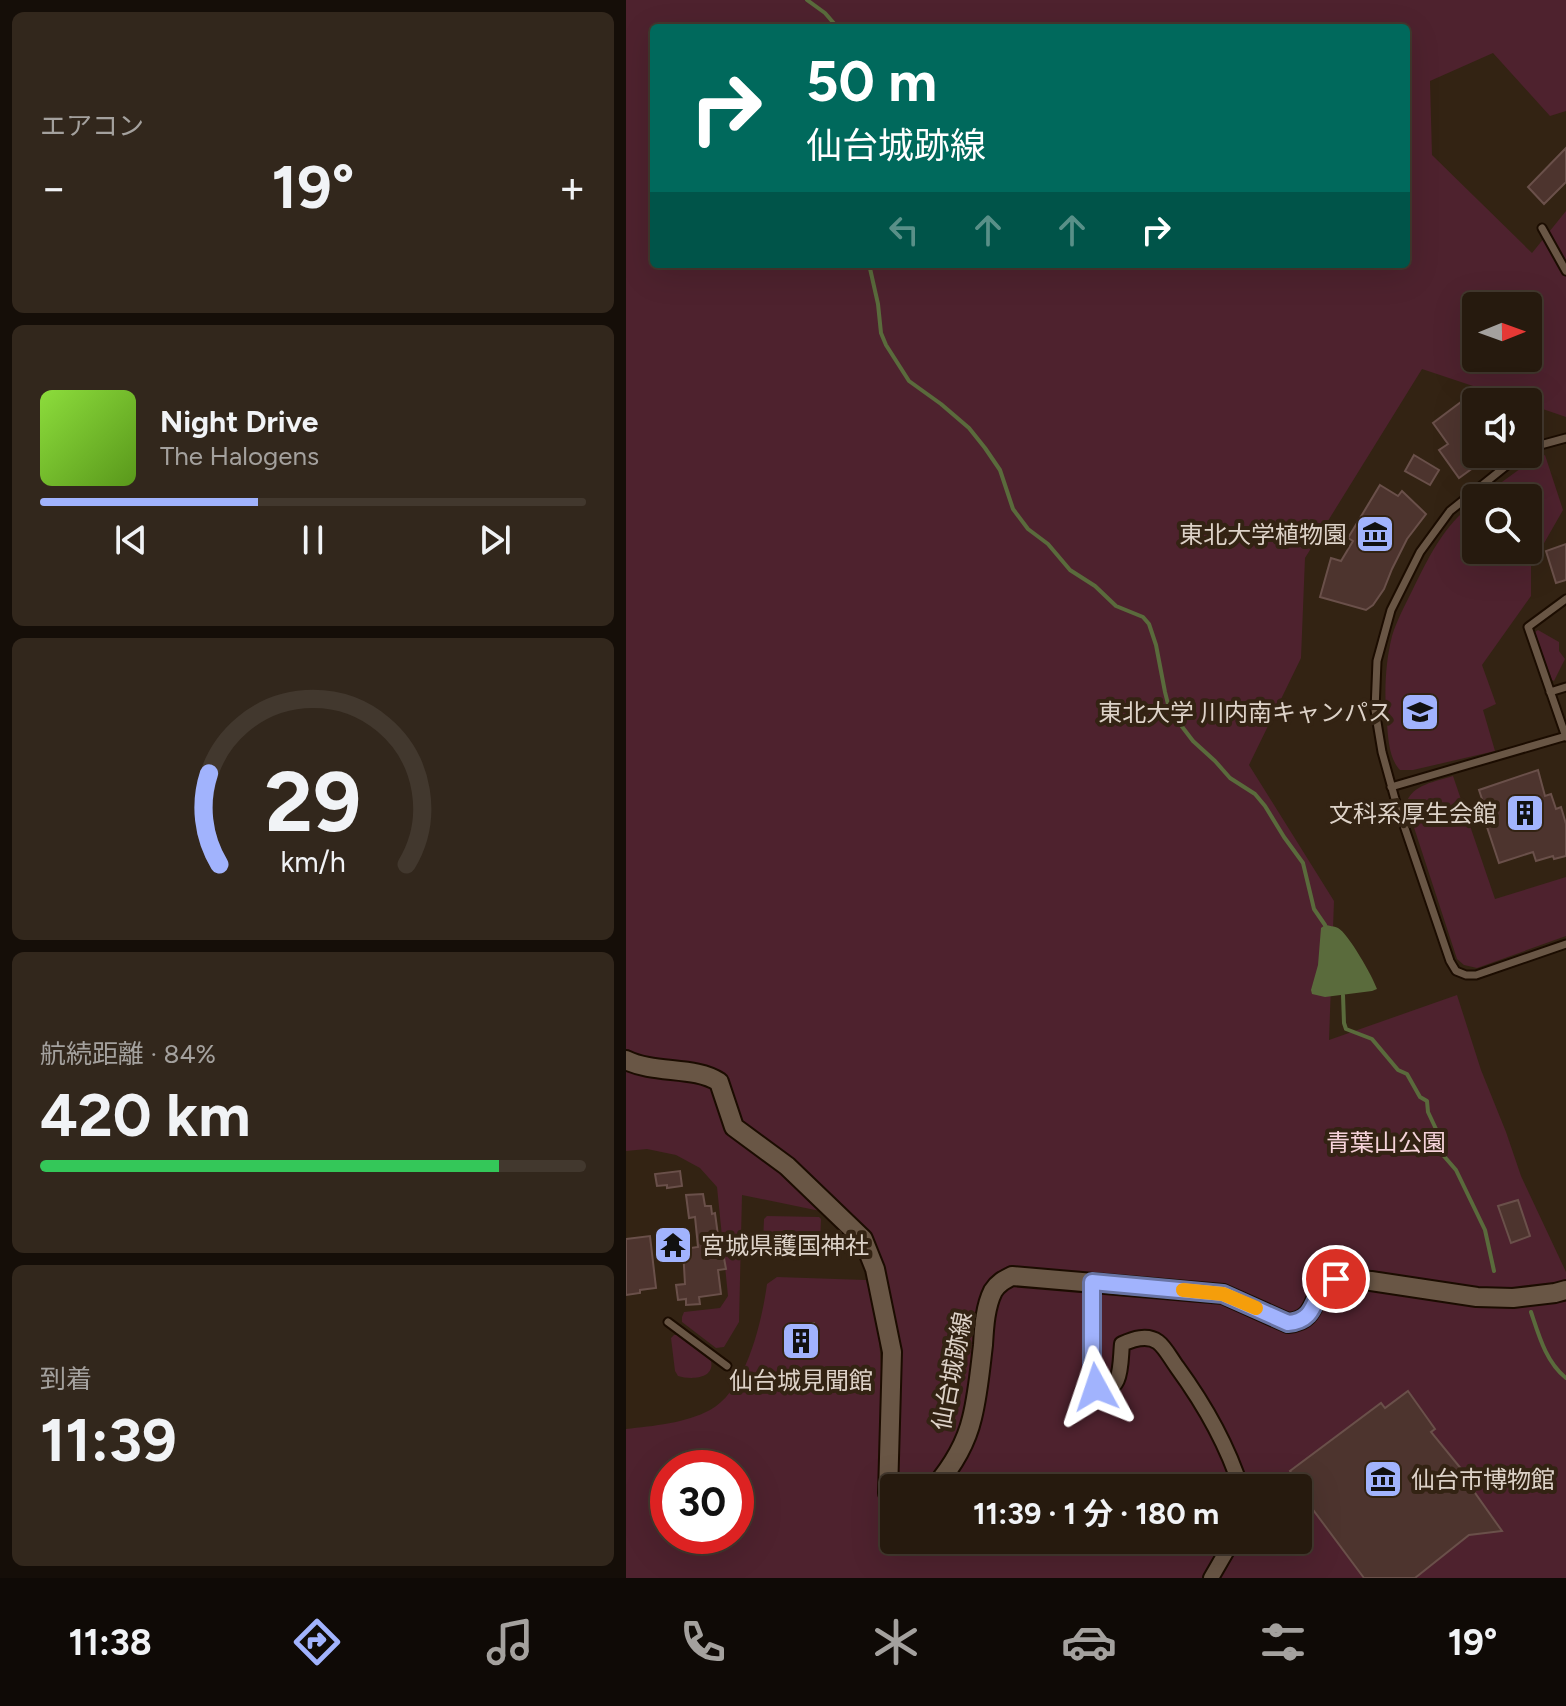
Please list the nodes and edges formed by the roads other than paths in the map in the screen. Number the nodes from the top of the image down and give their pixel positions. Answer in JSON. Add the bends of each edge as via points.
{"nodes":[{"id":1,"x":1542,"y":228,"type":"dead end"},
{"id":2,"x":1566,"y":271,"type":"edge"},
{"id":3,"x":1566,"y":438,"type":"edge"},
{"id":4,"x":1542,"y":445,"type":"edge"},
{"id":5,"x":1503,"y":468,"type":"edge"},
{"id":6,"x":1566,"y":599,"type":"edge"},
{"id":7,"x":1566,"y":687,"type":"edge"},
{"id":8,"x":1550,"y":692,"type":"junction"},
{"id":9,"x":1566,"y":736,"type":"edge"},
{"id":10,"x":1391,"y":787,"type":"junction"},
{"id":11,"x":1566,"y":944,"type":"edge"},
{"id":12,"x":626,"y":1060,"type":"edge"},
{"id":13,"x":1092,"y":1282,"type":"junction"},
{"id":14,"x":1566,"y":1290,"type":"edge"},
{"id":15,"x":668,"y":1322,"type":"dead end"},
{"id":16,"x":727,"y":1366,"type":"dead end"},
{"id":17,"x":889,"y":1474,"type":"edge"},
{"id":18,"x":944,"y":1474,"type":"edge"},
{"id":19,"x":1237,"y":1474,"type":"edge"},
{"id":20,"x":1225,"y":1554,"type":"edge"},
{"id":21,"x":1211,"y":1578,"type":"edge"}],
"edges":[{"from":1,"to":2,"type":"lane"},
{"from":3,"to":4,"type":"lane"},
{"from":5,"to":10,"type":"lane","via":[[1450,511],[1420,552],[1391,610],[1377,661],[1375,710]]},
{"from":6,"to":8,"type":"lane","via":[[1528,627]]},
{"from":7,"to":8,"type":"lane"},
{"from":8,"to":9,"type":"lane"},
{"from":9,"to":10,"type":"lane"},
{"from":10,"to":11,"type":"lane","via":[[1456,971],[1476,975]]},
{"from":12,"to":17,"type":"street","via":[[719,1082],[734,1127],[787,1166],[863,1239],[875,1269],[892,1352]]},
{"from":13,"to":14,"type":"street","name":"仙台城跡線","via":[[1223,1294],[1288,1323],[1309,1314],[1323,1285],[1336,1279],[1477,1297]]},
{"from":13,"to":18,"type":"street","name":"仙台城跡線","via":[[1012,1276],[994,1288],[985,1318],[972,1422]]},
{"from":13,"to":19,"type":"street","via":[[1096,1387],[1117,1383],[1122,1344],[1142,1337],[1159,1342],[1214,1423]]},
{"from":15,"to":16,"type":"lane"},
{"from":20,"to":21,"type":"street"}]}
